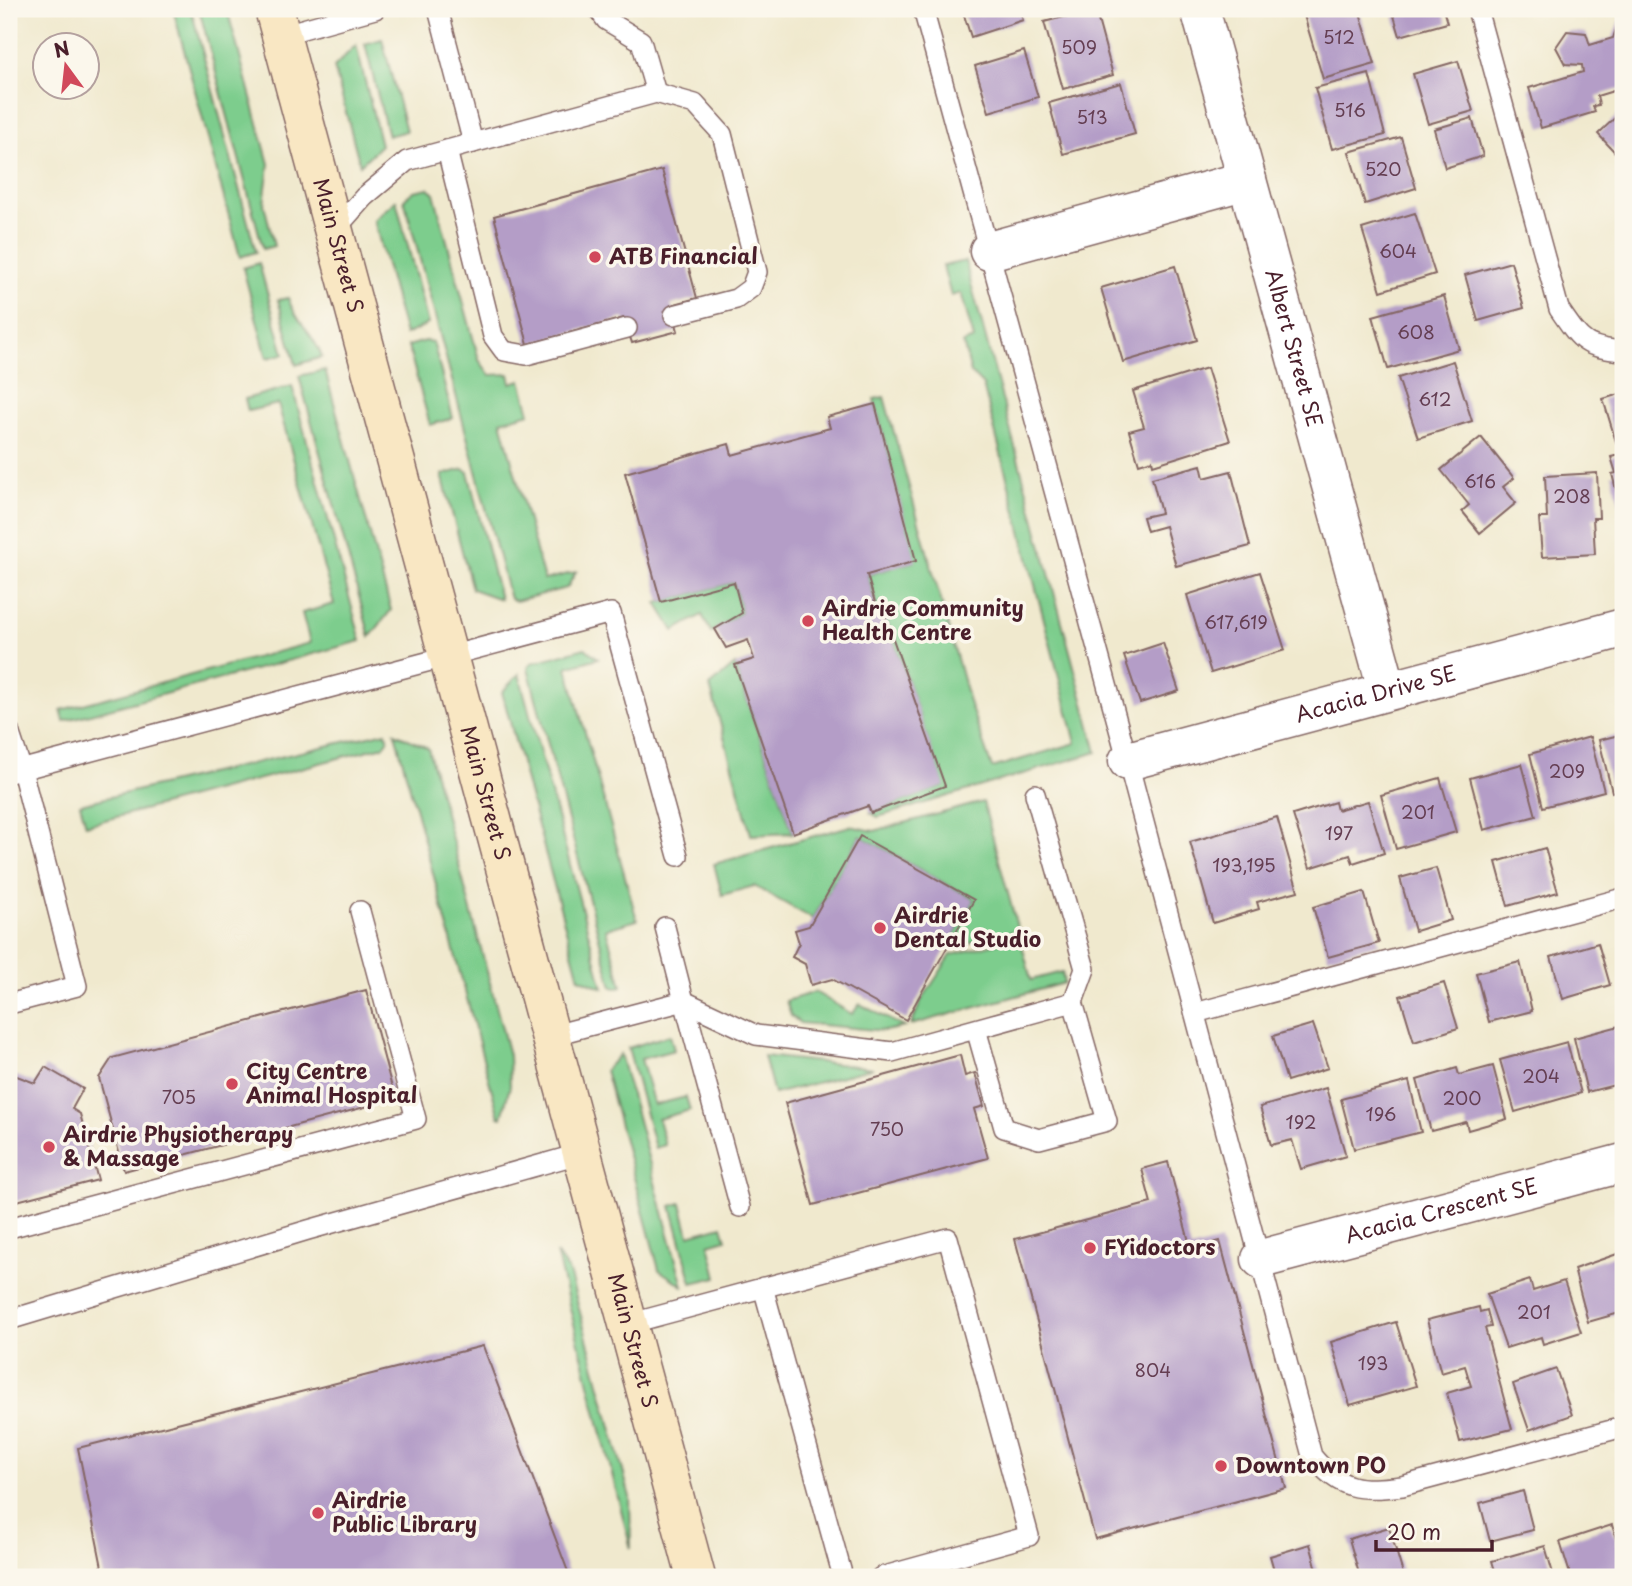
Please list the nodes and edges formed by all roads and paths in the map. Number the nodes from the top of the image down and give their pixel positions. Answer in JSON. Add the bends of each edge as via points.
{"nodes":[{"id":1,"x":375,"y":9,"type":"edge"},
{"id":2,"x":438,"y":9,"type":"edge"},
{"id":3,"x":598,"y":9,"type":"edge"},
{"id":4,"x":923,"y":9,"type":"edge"},
{"id":5,"x":1200,"y":9,"type":"edge"},
{"id":6,"x":1477,"y":9,"type":"edge"},
{"id":7,"x":278,"y":22,"type":"edge"},
{"id":8,"x":656,"y":93,"type":"junction"},
{"id":9,"x":473,"y":143,"type":"junction"},
{"id":10,"x":446,"y":150,"type":"junction"},
{"id":11,"x":1247,"y":180,"type":"junction"},
{"id":12,"x":334,"y":231,"type":"junction"},
{"id":13,"x":989,"y":251,"type":"junction"},
{"id":14,"x":674,"y":315,"type":"dead end"},
{"id":15,"x":627,"y":328,"type":"dead end"},
{"id":16,"x":1623,"y":351,"type":"edge"},
{"id":17,"x":1623,"y":628,"type":"edge"},
{"id":18,"x":449,"y":657,"type":"junction"},
{"id":19,"x":1387,"y":689,"type":"junction"},
{"id":20,"x":9,"y":731,"type":"edge"},
{"id":21,"x":1128,"y":761,"type":"junction"},
{"id":22,"x":15,"y":771,"type":"edge"},
{"id":23,"x":1035,"y":794,"type":"dead end"},
{"id":24,"x":678,"y":856,"type":"dead end"},
{"id":25,"x":1623,"y":898,"type":"edge"},
{"id":26,"x":360,"y":911,"type":"dead end"},
{"id":27,"x":665,"y":927,"type":"dead end"},
{"id":28,"x":684,"y":1001,"type":"junction"},
{"id":29,"x":1073,"y":1002,"type":"junction"},
{"id":30,"x":9,"y":1004,"type":"edge"},
{"id":31,"x":1195,"y":1013,"type":"junction"},
{"id":32,"x":976,"y":1029,"type":"junction"},
{"id":33,"x":550,"y":1036,"type":"junction"},
{"id":34,"x":582,"y":1153,"type":"junction"},
{"id":35,"x":1623,"y":1163,"type":"edge"},
{"id":36,"x":740,"y":1207,"type":"dead end"},
{"id":37,"x":9,"y":1228,"type":"edge"},
{"id":38,"x":1261,"y":1259,"type":"junction"},
{"id":39,"x":763,"y":1287,"type":"junction"},
{"id":40,"x":9,"y":1320,"type":"edge"},
{"id":41,"x":628,"y":1324,"type":"junction"},
{"id":42,"x":1623,"y":1427,"type":"edge"},
{"id":43,"x":696,"y":1577,"type":"edge"},
{"id":44,"x":843,"y":1577,"type":"edge"},
{"id":45,"x":881,"y":1577,"type":"edge"}],
"edges":[{"from":1,"to":7,"type":"lane"},
{"from":2,"to":9,"type":"lane"},
{"from":3,"to":8,"type":"lane","via":[[606,20],[641,41]]},
{"from":4,"to":13,"type":"lane"},
{"from":5,"to":11,"type":"street","name":"Albert Street SE"},
{"from":6,"to":16,"type":"lane","via":[[1559,309],[1576,334],[1595,348]]},
{"from":7,"to":12,"type":"main road","name":"Main Street S"},
{"from":8,"to":9,"type":"lane"},
{"from":8,"to":14,"type":"lane","via":[[695,104],[722,134],[757,272],[751,288],[736,299]]},
{"from":9,"to":10,"type":"lane"},
{"from":10,"to":12,"type":"lane","via":[[407,161],[364,197]]},
{"from":10,"to":15,"type":"lane","via":[[492,336],[504,351],[526,355]]},
{"from":11,"to":13,"type":"street"},
{"from":11,"to":19,"type":"street","name":"Albert Street SE"},
{"from":12,"to":18,"type":"main road","name":"Main Street S"},
{"from":13,"to":21,"type":"lane"},
{"from":17,"to":19,"type":"street","name":"Acacia Drive SE"},
{"from":18,"to":22,"type":"lane"},
{"from":18,"to":24,"type":"lane","via":[[611,613]]},
{"from":18,"to":33,"type":"main road","name":"Main Street S"},
{"from":19,"to":21,"type":"street","name":"Acacia Drive SE"},
{"from":20,"to":22,"type":"lane"},
{"from":21,"to":31,"type":"lane"},
{"from":22,"to":30,"type":"lane","via":[[77,986]]},
{"from":23,"to":29,"type":"lane","via":[[1085,969]]},
{"from":25,"to":31,"type":"lane"},
{"from":26,"to":37,"type":"lane","via":[[416,1119]]},
{"from":27,"to":28,"type":"lane"},
{"from":28,"to":32,"type":"lane","via":[[756,1035],[892,1052]]},
{"from":28,"to":33,"type":"lane"},
{"from":28,"to":36,"type":"lane"},
{"from":29,"to":32,"type":"lane"},
{"from":29,"to":32,"type":"lane","via":[[1107,1121],[1039,1139],[1004,1128]]},
{"from":31,"to":38,"type":"lane"},
{"from":33,"to":34,"type":"main road","name":"Main Street S"},
{"from":34,"to":40,"type":"lane"},
{"from":34,"to":41,"type":"main road","name":"Main Street S"},
{"from":35,"to":38,"type":"street","name":"Acacia Crescent SE"},
{"from":38,"to":42,"type":"lane","via":[[1312,1456],[1326,1474],[1345,1486],[1369,1490],[1402,1486]]},
{"from":39,"to":41,"type":"lane"},
{"from":39,"to":44,"type":"lane"},
{"from":39,"to":45,"type":"lane","via":[[948,1238],[1029,1536]]},
{"from":41,"to":43,"type":"main road","name":"Main Street S"}]}
